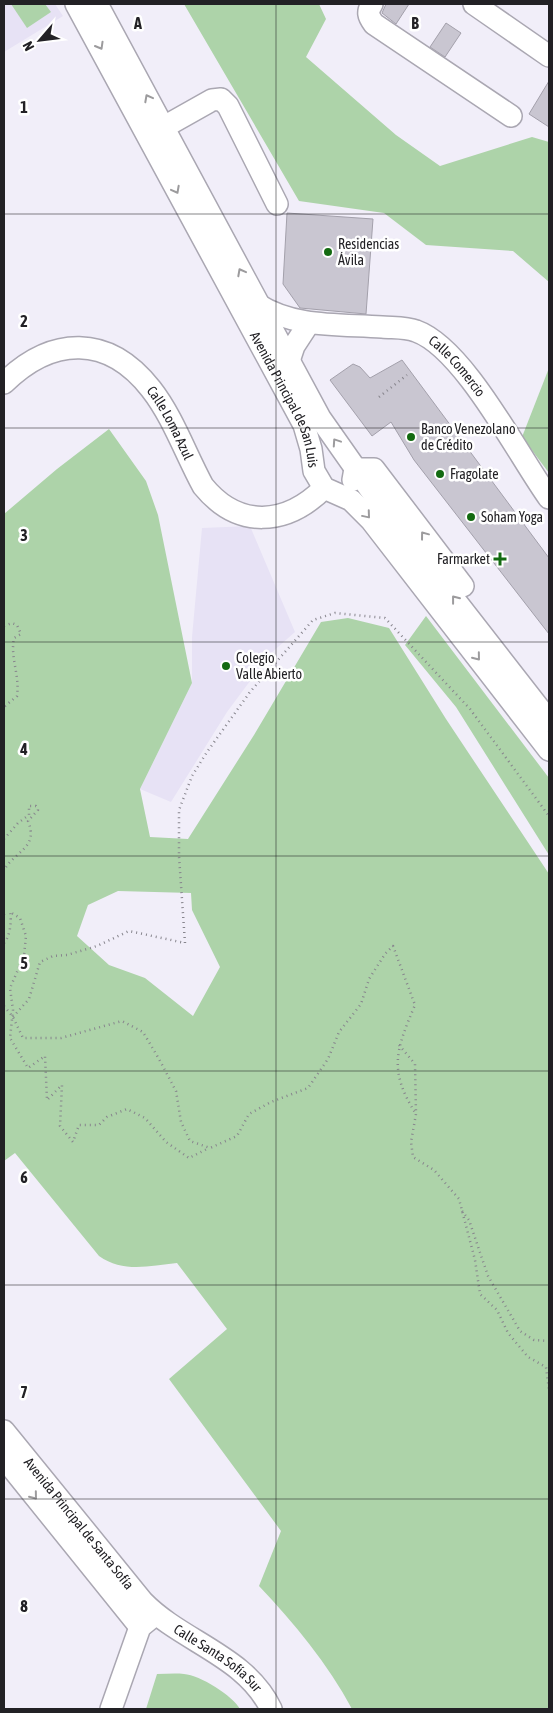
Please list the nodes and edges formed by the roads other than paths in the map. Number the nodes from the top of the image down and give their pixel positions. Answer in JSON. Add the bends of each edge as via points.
{"nodes":[{"id":1,"x":76,"y":4,"type":"edge"},
{"id":2,"x":97,"y":4,"type":"edge"},
{"id":3,"x":372,"y":4,"type":"edge"},
{"id":4,"x":474,"y":4,"type":"edge"},
{"id":5,"x":549,"y":56,"type":"edge"},
{"id":6,"x":511,"y":116,"type":"dead end"},
{"id":7,"x":164,"y":127,"type":"junction"},
{"id":8,"x":277,"y":204,"type":"dead end"},
{"id":9,"x":257,"y":304,"type":"junction"},
{"id":10,"x":309,"y":323,"type":"junction"},
{"id":11,"x":289,"y":361,"type":"junction"},
{"id":12,"x":4,"y":383,"type":"edge"},
{"id":13,"x":355,"y":469,"type":"junction"},
{"id":14,"x":329,"y":490,"type":"junction"},
{"id":15,"x":549,"y":498,"type":"edge"},
{"id":16,"x":549,"y":714,"type":"edge"},
{"id":17,"x":549,"y":750,"type":"edge"},
{"id":18,"x":4,"y":1431,"type":"edge"},
{"id":19,"x":4,"y":1458,"type":"edge"},
{"id":20,"x":148,"y":1621,"type":"junction"},
{"id":21,"x":111,"y":1709,"type":"edge"},
{"id":22,"x":271,"y":1709,"type":"edge"}],
"edges":[{"from":1,"to":14,"type":"street","name":"Avenida Principal de San Luis","one_way":true,"via":[[304,425],[314,471]]},
{"from":7,"to":2,"type":"street","name":"Avenida Principal de San Luis","one_way":true},
{"from":3,"to":6,"type":"street","via":[[368,11],[374,24]]},
{"from":4,"to":5,"type":"street"},
{"from":7,"to":8,"type":"street","via":[[212,100],[221,99],[228,106]]},
{"from":9,"to":7,"type":"street","name":"Avenida Principal de San Luis","one_way":true},
{"from":9,"to":10,"type":"street","name":"Calle Comercio","via":[[280,316]]},
{"from":9,"to":11,"type":"street","name":"Avenida Principal de San Luis"},
{"from":10,"to":11,"type":"street","via":[[294,346]]},
{"from":10,"to":15,"type":"street","name":"Calle Comercio","via":[[414,330],[431,337],[448,352],[493,410]]},
{"from":13,"to":11,"type":"street","name":"Avenida Principal de San Luis","one_way":true,"via":[[320,418]]},
{"from":12,"to":14,"type":"street","name":"Calle Loma Azul","via":[[31,359],[48,352],[83,346],[100,351],[115,356],[130,367],[152,390],[203,486],[233,512],[260,518],[276,516]]},
{"from":13,"to":14,"type":"street","name":"Calle Loma Azul","via":[[349,487]]},
{"from":16,"to":13,"type":"street","name":"Avenida Principal de San Luis","one_way":true},
{"from":14,"to":17,"type":"street","one_way":true,"via":[[359,506],[371,520]]},
{"from":18,"to":20,"type":"street","name":"Avenida Principal de Santa Sofía","via":[[143,1602]]},
{"from":19,"to":20,"type":"street","name":"Avenida Principal de Santa Sofía","one_way":true},
{"from":20,"to":21,"type":"street"},
{"from":20,"to":22,"type":"street","name":"Calle Santa Sofía Sur","via":[[229,1661],[258,1689]]}]}
